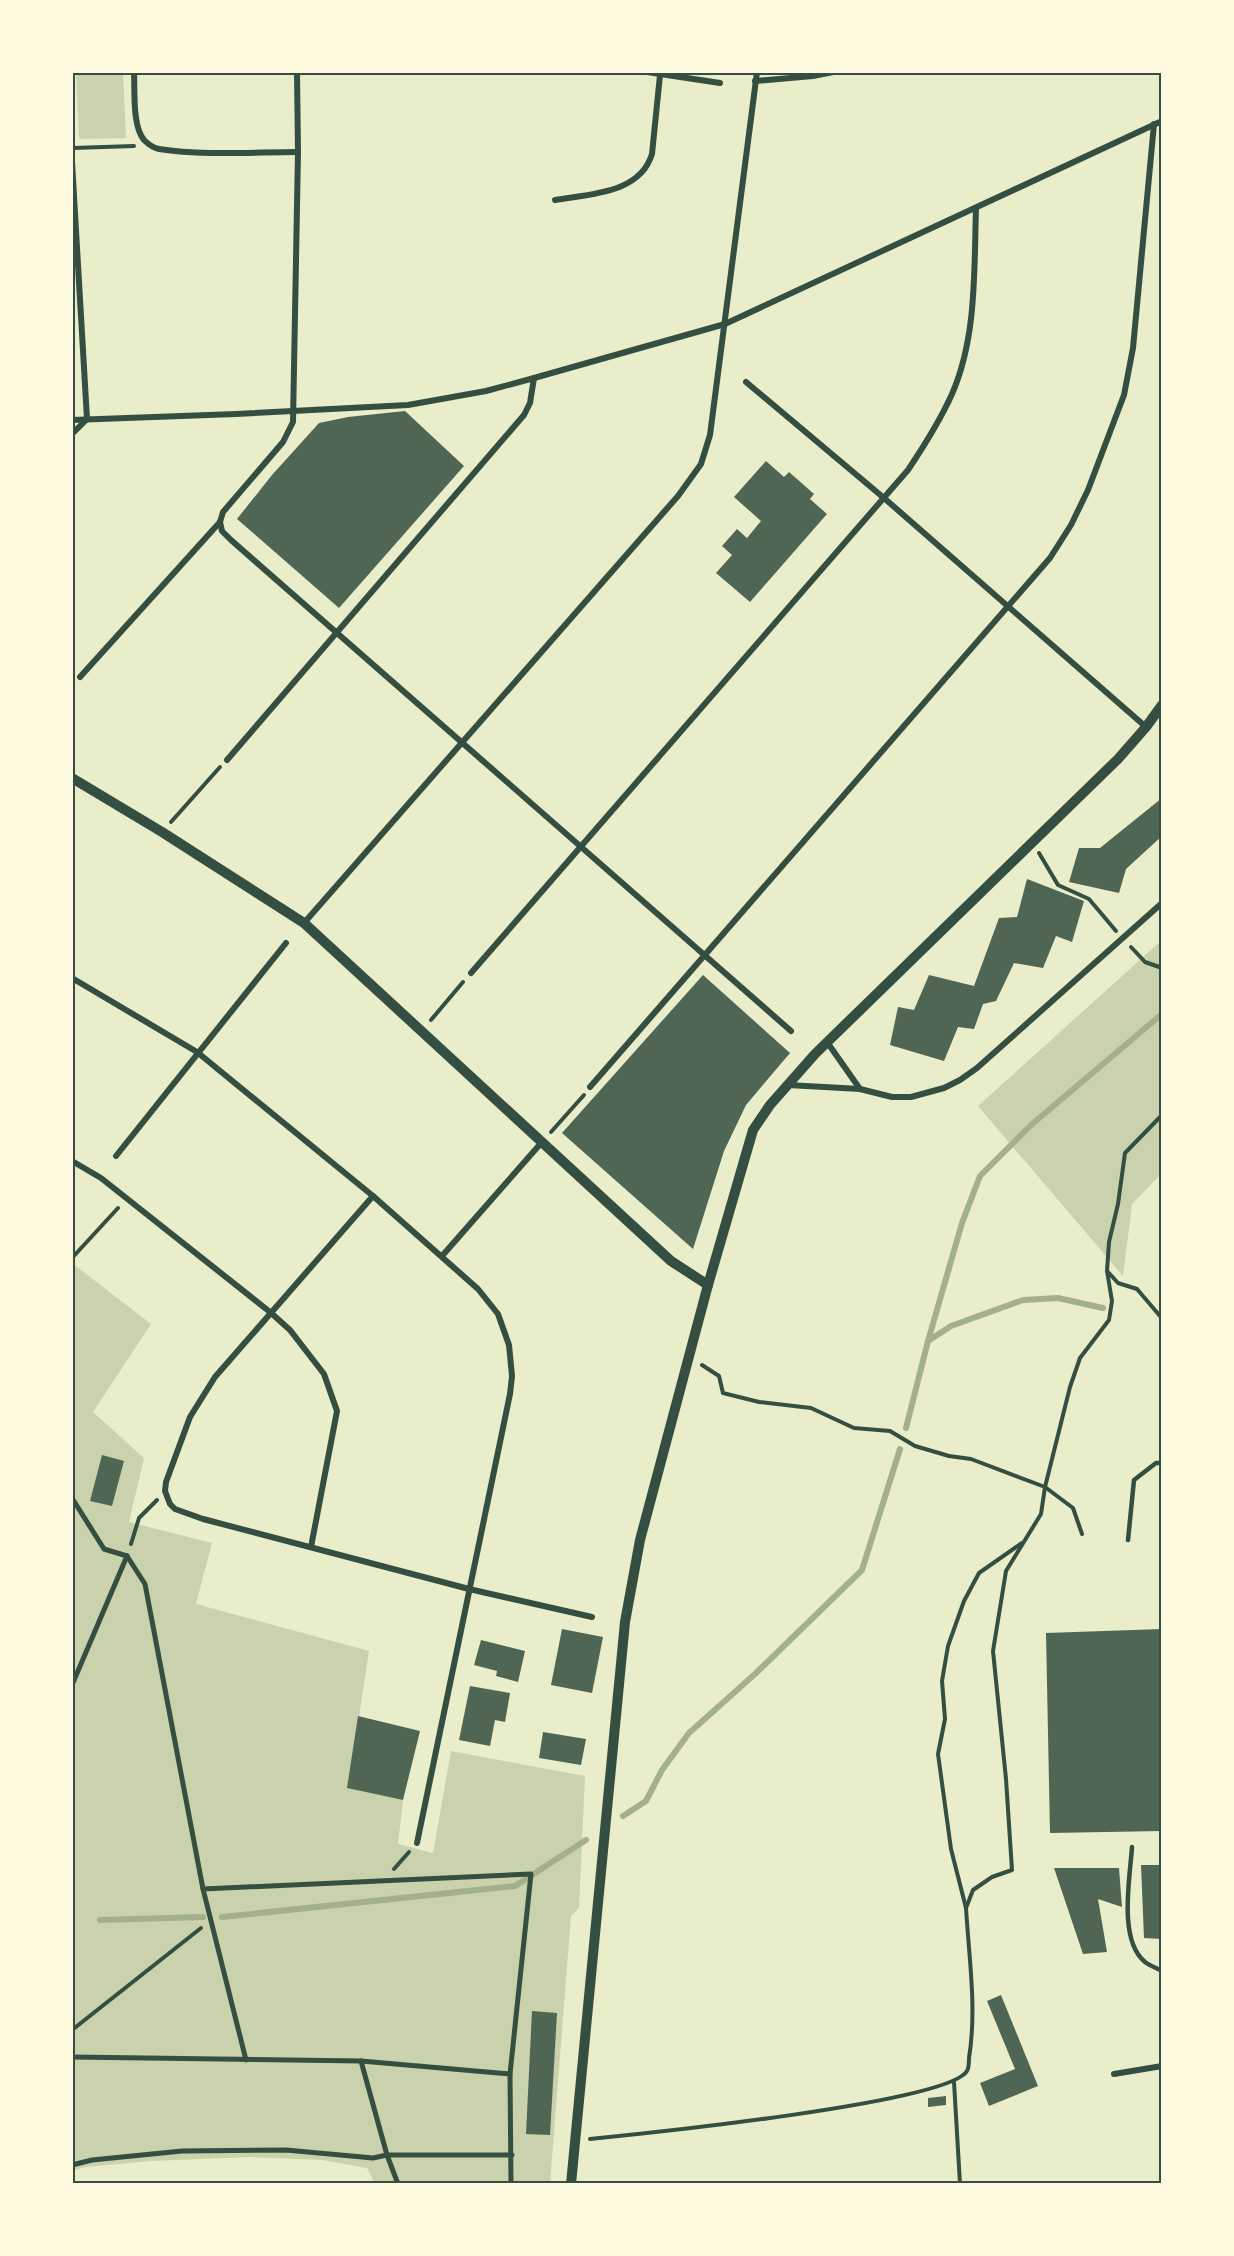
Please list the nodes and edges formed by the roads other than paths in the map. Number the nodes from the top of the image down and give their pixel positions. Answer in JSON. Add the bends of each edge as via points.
{"nodes":[{"id":1,"x":134,"y":72,"type":"edge"},
{"id":2,"x":297,"y":72,"type":"edge"},
{"id":3,"x":647,"y":72,"type":"edge"},
{"id":4,"x":757,"y":72,"type":"edge"},
{"id":5,"x":833,"y":72,"type":"edge"},
{"id":6,"x":660,"y":75,"type":"junction"},
{"id":7,"x":755,"y":81,"type":"junction"},
{"id":8,"x":720,"y":83,"type":"dead end"},
{"id":9,"x":1162,"y":121,"type":"edge"},
{"id":10,"x":1154,"y":124,"type":"junction"},
{"id":11,"x":298,"y":152,"type":"junction"},
{"id":12,"x":72,"y":162,"type":"edge"},
{"id":13,"x":555,"y":200,"type":"dead end"},
{"id":14,"x":976,"y":208,"type":"junction"},
{"id":15,"x":75,"y":261,"type":"edge"},
{"id":16,"x":725,"y":324,"type":"junction"},
{"id":17,"x":534,"y":378,"type":"junction"},
{"id":18,"x":746,"y":382,"type":"dead end"},
{"id":19,"x":294,"y":410,"type":"junction"},
{"id":20,"x":87,"y":419,"type":"junction"},
{"id":21,"x":72,"y":420,"type":"edge"},
{"id":22,"x":72,"y":434,"type":"edge"},
{"id":23,"x":884,"y":498,"type":"junction"},
{"id":24,"x":220,"y":522,"type":"junction"},
{"id":25,"x":1008,"y":606,"type":"junction"},
{"id":26,"x":337,"y":633,"type":"junction"},
{"id":27,"x":80,"y":677,"type":"dead end"},
{"id":28,"x":1162,"y":705,"type":"edge"},
{"id":29,"x":1146,"y":727,"type":"junction"},
{"id":30,"x":463,"y":742,"type":"junction"},
{"id":31,"x":227,"y":760,"type":"road end"},
{"id":32,"x":72,"y":778,"type":"edge"},
{"id":33,"x":582,"y":847,"type":"junction"},
{"id":34,"x":1162,"y":903,"type":"edge"},
{"id":35,"x":304,"y":923,"type":"junction"},
{"id":36,"x":286,"y":943,"type":"dead end"},
{"id":37,"x":705,"y":954,"type":"junction"},
{"id":38,"x":471,"y":973,"type":"road end"},
{"id":39,"x":72,"y":978,"type":"edge"},
{"id":40,"x":791,"y":1031,"type":"dead end"},
{"id":41,"x":827,"y":1042,"type":"junction"},
{"id":42,"x":197,"y":1052,"type":"junction"},
{"id":43,"x":787,"y":1085,"type":"junction"},
{"id":44,"x":590,"y":1087,"type":"road end"},
{"id":45,"x":860,"y":1089,"type":"junction"},
{"id":46,"x":542,"y":1142,"type":"junction"},
{"id":47,"x":116,"y":1156,"type":"dead end"},
{"id":48,"x":72,"y":1161,"type":"edge"},
{"id":49,"x":373,"y":1196,"type":"junction"},
{"id":50,"x":442,"y":1256,"type":"junction"},
{"id":51,"x":708,"y":1285,"type":"junction"},
{"id":52,"x":270,"y":1312,"type":"junction"},
{"id":53,"x":1162,"y":1463,"type":"edge"},
{"id":54,"x":72,"y":1498,"type":"edge"},
{"id":55,"x":1128,"y":1540,"type":"dead end"},
{"id":56,"x":311,"y":1547,"type":"junction"},
{"id":57,"x":127,"y":1557,"type":"junction"},
{"id":58,"x":469,"y":1589,"type":"junction"},
{"id":59,"x":592,"y":1617,"type":"dead end"},
{"id":60,"x":72,"y":1685,"type":"edge"},
{"id":61,"x":417,"y":1843,"type":"road end"},
{"id":62,"x":1132,"y":1847,"type":"dead end"},
{"id":63,"x":203,"y":1889,"type":"junction"},
{"id":64,"x":1162,"y":1971,"type":"edge"},
{"id":65,"x":72,"y":2057,"type":"edge"},
{"id":66,"x":246,"y":2060,"type":"junction"},
{"id":67,"x":361,"y":2061,"type":"junction"},
{"id":68,"x":1162,"y":2066,"type":"edge"},
{"id":69,"x":510,"y":2074,"type":"junction"},
{"id":70,"x":1114,"y":2074,"type":"dead end"},
{"id":71,"x":387,"y":2155,"type":"junction"},
{"id":72,"x":512,"y":2155,"type":"junction"},
{"id":73,"x":72,"y":2165,"type":"edge"},
{"id":74,"x":398,"y":2184,"type":"edge"},
{"id":75,"x":511,"y":2184,"type":"edge"},
{"id":76,"x":571,"y":2184,"type":"edge"}],
"edges":[{"from":1,"to":11,"type":"street","via":[[138,129],[151,146],[193,152]]},
{"from":2,"to":11,"type":"street"},
{"from":3,"to":6,"type":"street"},
{"from":4,"to":7,"type":"street"},
{"from":5,"to":7,"type":"street"},
{"from":6,"to":8,"type":"street"},
{"from":6,"to":13,"type":"street","via":[[652,154],[642,174],[620,188]]},
{"from":7,"to":16,"type":"street"},
{"from":9,"to":10,"type":"street"},
{"from":10,"to":14,"type":"street"},
{"from":10,"to":25,"type":"street","via":[[1133,348],[1124,395],[1102,458],[1071,525],[1050,558]]},
{"from":11,"to":19,"type":"street"},
{"from":12,"to":15,"type":"street"},
{"from":14,"to":16,"type":"street"},
{"from":14,"to":23,"type":"street","via":[[973,302],[953,393],[933,433]]},
{"from":15,"to":20,"type":"street"},
{"from":16,"to":17,"type":"street"},
{"from":16,"to":30,"type":"street","via":[[710,435],[702,464]]},
{"from":17,"to":19,"type":"street","via":[[408,405]]},
{"from":17,"to":26,"type":"street","via":[[524,415]]},
{"from":18,"to":23,"type":"street"},
{"from":19,"to":20,"type":"street"},
{"from":19,"to":24,"type":"street","via":[[290,432],[223,512]]},
{"from":20,"to":21,"type":"street"},
{"from":20,"to":22,"type":"street"},
{"from":23,"to":25,"type":"street"},
{"from":23,"to":33,"type":"street"},
{"from":24,"to":26,"type":"street","via":[[231,540]]},
{"from":24,"to":27,"type":"street"},
{"from":25,"to":29,"type":"street"},
{"from":25,"to":37,"type":"street"},
{"from":26,"to":30,"type":"street"},
{"from":26,"to":31,"type":"street"},
{"from":28,"to":29,"type":"street"},
{"from":29,"to":41,"type":"street","via":[[1033,844]]},
{"from":30,"to":33,"type":"street"},
{"from":30,"to":35,"type":"street"},
{"from":32,"to":35,"type":"street"},
{"from":33,"to":37,"type":"street"},
{"from":33,"to":38,"type":"street"},
{"from":34,"to":45,"type":"street","via":[[960,1080],[910,1097]]},
{"from":35,"to":46,"type":"street"},
{"from":36,"to":42,"type":"street"},
{"from":37,"to":40,"type":"street"},
{"from":37,"to":44,"type":"street"},
{"from":39,"to":42,"type":"street"},
{"from":41,"to":43,"type":"street"},
{"from":41,"to":45,"type":"street"},
{"from":42,"to":47,"type":"street"},
{"from":42,"to":49,"type":"street"},
{"from":43,"to":45,"type":"street"},
{"from":43,"to":51,"type":"street","via":[[753,1130]]},
{"from":46,"to":50,"type":"street"},
{"from":46,"to":51,"type":"street","via":[[671,1261]]},
{"from":48,"to":52,"type":"street","via":[[101,1178]]},
{"from":49,"to":50,"type":"street"},
{"from":49,"to":52,"type":"street"},
{"from":50,"to":58,"type":"street","via":[[498,1314],[512,1359],[510,1394]]},
{"from":51,"to":76,"type":"street","via":[[640,1540],[625,1622]]},
{"from":52,"to":56,"type":"street","via":[[290,1330],[324,1374],[337,1411]]},
{"from":52,"to":56,"type":"street","via":[[202,1396],[186,1428],[165,1491],[170,1504],[184,1514]]},
{"from":53,"to":55,"type":"lane","via":[[1156,1463],[1134,1480]]},
{"from":54,"to":57,"type":"street","via":[[104,1549]]},
{"from":56,"to":58,"type":"street"},
{"from":57,"to":60,"type":"street"},
{"from":57,"to":63,"type":"street","via":[[145,1584]]},
{"from":58,"to":59,"type":"street"},
{"from":58,"to":61,"type":"street"},
{"from":62,"to":64,"type":"lane","via":[[1128,1929],[1134,1949],[1145,1962]]},
{"from":63,"to":66,"type":"street"},
{"from":63,"to":69,"type":"street","via":[[531,1874]]},
{"from":65,"to":66,"type":"street"},
{"from":66,"to":67,"type":"street"},
{"from":67,"to":69,"type":"street"},
{"from":67,"to":71,"type":"street"},
{"from":68,"to":70,"type":"street"},
{"from":69,"to":72,"type":"street"},
{"from":71,"to":72,"type":"street"},
{"from":71,"to":73,"type":"street","via":[[373,2158],[286,2150],[182,2151]]},
{"from":71,"to":74,"type":"street"},
{"from":72,"to":75,"type":"street"}]}
